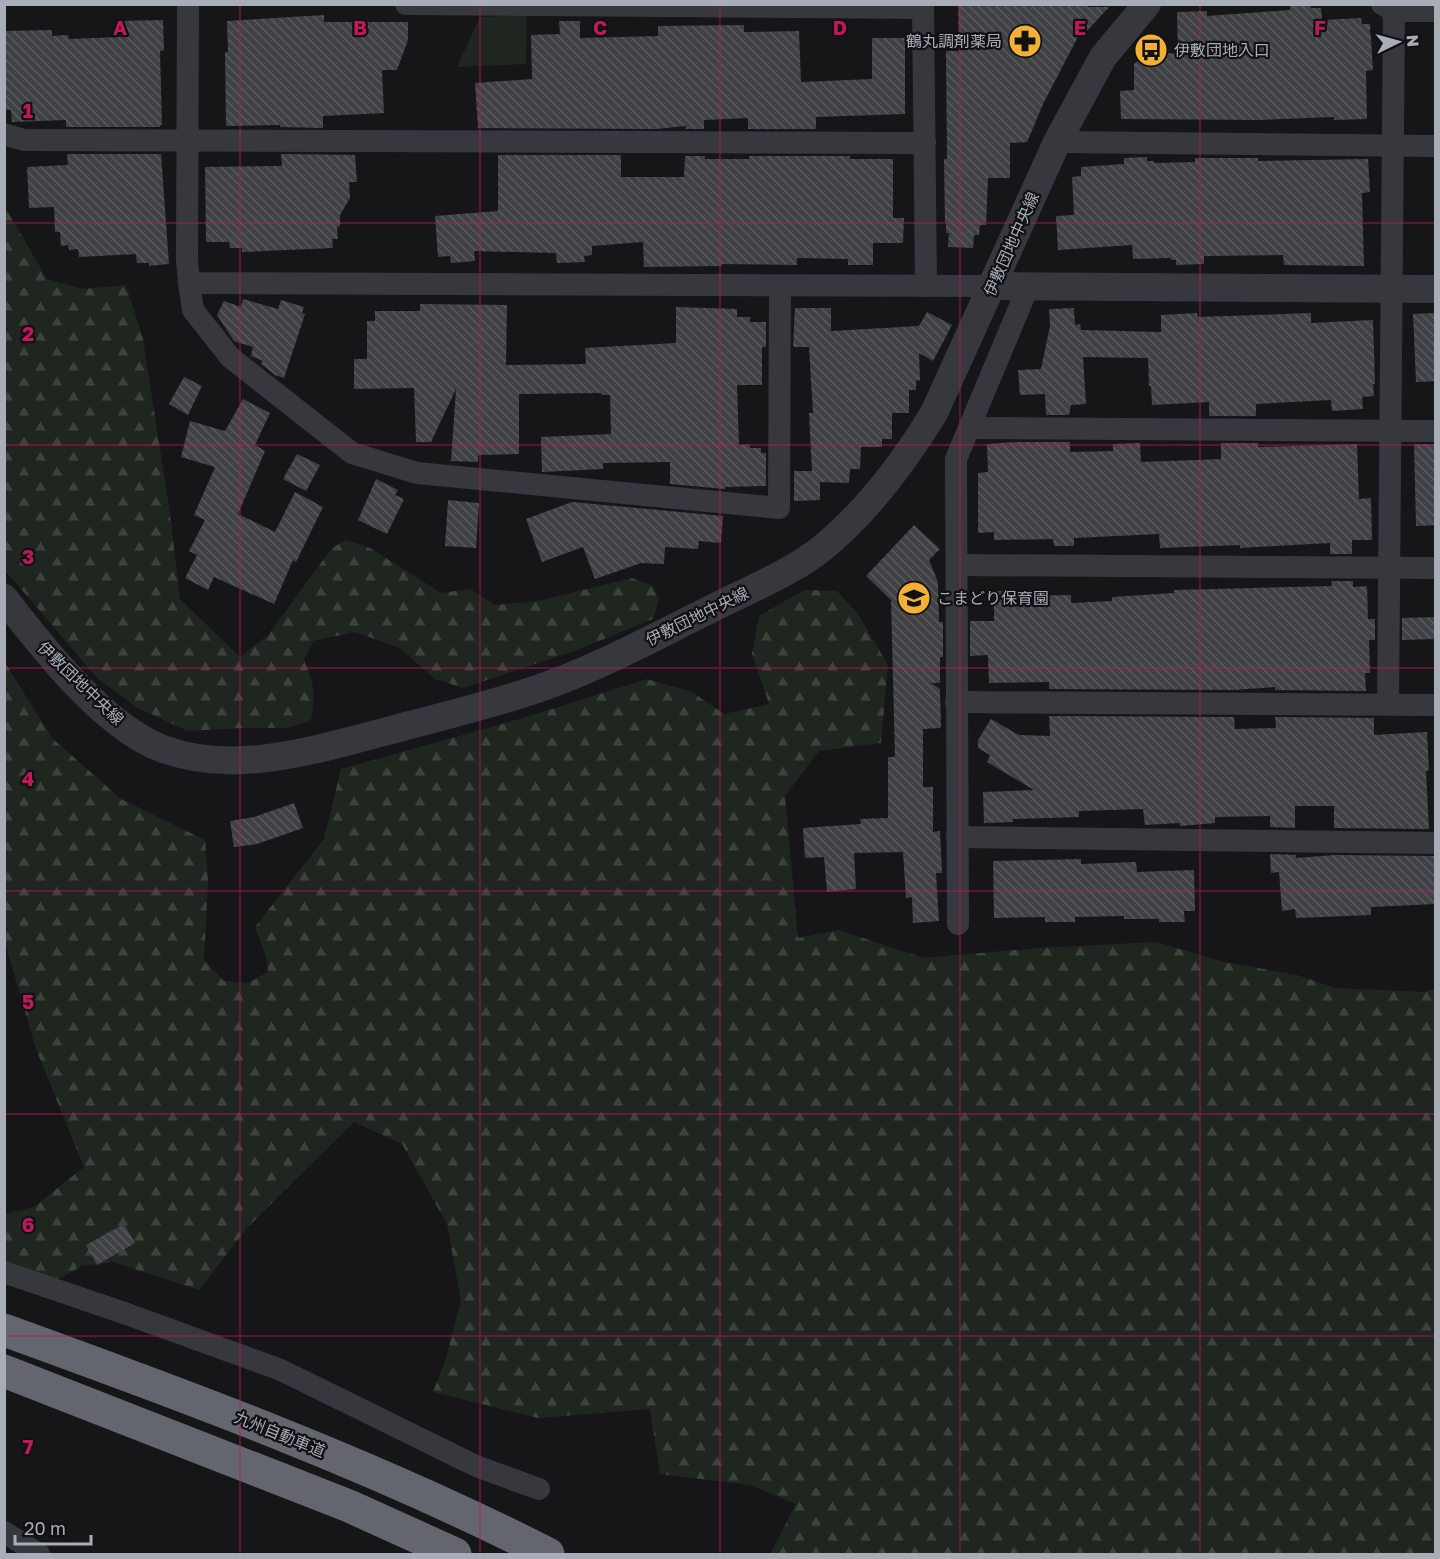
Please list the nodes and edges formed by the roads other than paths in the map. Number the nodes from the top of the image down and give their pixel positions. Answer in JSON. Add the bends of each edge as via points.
{"nodes":[{"id":1,"x":188,"y":4,"type":"edge"},
{"id":2,"x":406,"y":4,"type":"edge"},
{"id":3,"x":1147,"y":4,"type":"edge"},
{"id":4,"x":923,"y":6,"type":"edge"},
{"id":5,"x":1388,"y":8,"type":"edge"},
{"id":6,"x":1436,"y":11,"type":"edge"},
{"id":7,"x":4,"y":134,"type":"edge"},
{"id":8,"x":187,"y":141,"type":"junction"},
{"id":9,"x":926,"y":142,"type":"junction"},
{"id":10,"x":1057,"y":142,"type":"junction"},
{"id":11,"x":1393,"y":146,"type":"junction"},
{"id":12,"x":1436,"y":146,"type":"edge"},
{"id":13,"x":189,"y":283,"type":"junction"},
{"id":14,"x":780,"y":286,"type":"junction"},
{"id":15,"x":926,"y":286,"type":"junction"},
{"id":16,"x":992,"y":286,"type":"junction"},
{"id":17,"x":1028,"y":287,"type":"junction"},
{"id":18,"x":1436,"y":289,"type":"edge"},
{"id":19,"x":1391,"y":290,"type":"junction"},
{"id":20,"x":970,"y":428,"type":"junction"},
{"id":21,"x":1390,"y":430,"type":"junction"},
{"id":22,"x":1436,"y":430,"type":"edge"},
{"id":23,"x":957,"y":565,"type":"junction"},
{"id":24,"x":1389,"y":568,"type":"junction"},
{"id":25,"x":1436,"y":568,"type":"edge"},
{"id":26,"x":4,"y":598,"type":"edge"},
{"id":27,"x":956,"y":702,"type":"junction"},
{"id":28,"x":1388,"y":704,"type":"junction"},
{"id":29,"x":1436,"y":705,"type":"edge"},
{"id":30,"x":957,"y":837,"type":"junction"},
{"id":31,"x":1436,"y":843,"type":"edge"},
{"id":32,"x":958,"y":924,"type":"dead end"},
{"id":33,"x":4,"y":1272,"type":"edge"},
{"id":34,"x":4,"y":1330,"type":"edge"},
{"id":35,"x":4,"y":1371,"type":"edge"},
{"id":36,"x":539,"y":1489,"type":"dead end"},
{"id":37,"x":4,"y":1532,"type":"edge"},
{"id":38,"x":39,"y":1554,"type":"edge"},
{"id":39,"x":455,"y":1554,"type":"edge"},
{"id":40,"x":548,"y":1554,"type":"edge"}],
"edges":[{"from":1,"to":8,"type":"street"},
{"from":2,"to":4,"type":"street"},
{"from":3,"to":10,"type":"street","name":"伊敷団地中央線","via":[[1103,57]]},
{"from":4,"to":9,"type":"street"},
{"from":5,"to":6,"type":"street"},
{"from":5,"to":11,"type":"street"},
{"from":7,"to":8,"type":"street","via":[[24,140]]},
{"from":8,"to":9,"type":"street"},
{"from":8,"to":13,"type":"street"},
{"from":9,"to":15,"type":"street"},
{"from":10,"to":11,"type":"street"},
{"from":10,"to":16,"type":"street","name":"伊敷団地中央線"},
{"from":11,"to":12,"type":"street"},
{"from":11,"to":19,"type":"street"},
{"from":13,"to":14,"type":"street"},
{"from":13,"to":14,"type":"street","via":[[193,310],[230,357],[352,453],[417,473],[779,508]]},
{"from":14,"to":15,"type":"street"},
{"from":15,"to":16,"type":"street"},
{"from":16,"to":17,"type":"street"},
{"from":16,"to":26,"type":"street","name":"伊敷団地中央線","via":[[934,413],[908,455],[864,510],[824,546],[780,574],[622,653],[535,690],[280,757],[232,761],[192,756],[162,748],[108,714],[50,657]]},
{"from":17,"to":19,"type":"street"},
{"from":17,"to":20,"type":"street"},
{"from":18,"to":19,"type":"street"},
{"from":19,"to":21,"type":"street"},
{"from":20,"to":21,"type":"street"},
{"from":20,"to":23,"type":"street","via":[[956,459]]},
{"from":21,"to":22,"type":"street"},
{"from":21,"to":24,"type":"street"},
{"from":23,"to":24,"type":"street"},
{"from":23,"to":27,"type":"street"},
{"from":24,"to":25,"type":"street"},
{"from":24,"to":28,"type":"street"},
{"from":27,"to":28,"type":"street"},
{"from":27,"to":30,"type":"street"},
{"from":28,"to":29,"type":"street"},
{"from":30,"to":31,"type":"street"},
{"from":30,"to":32,"type":"street"},
{"from":33,"to":36,"type":"street","via":[[281,1370],[476,1466]]},
{"from":34,"to":40,"type":"highway","name":"九州自動車道","via":[[189,1397],[348,1462]]},
{"from":35,"to":39,"type":"highway","via":[[349,1506]]},
{"from":37,"to":38,"type":"street"}]}
